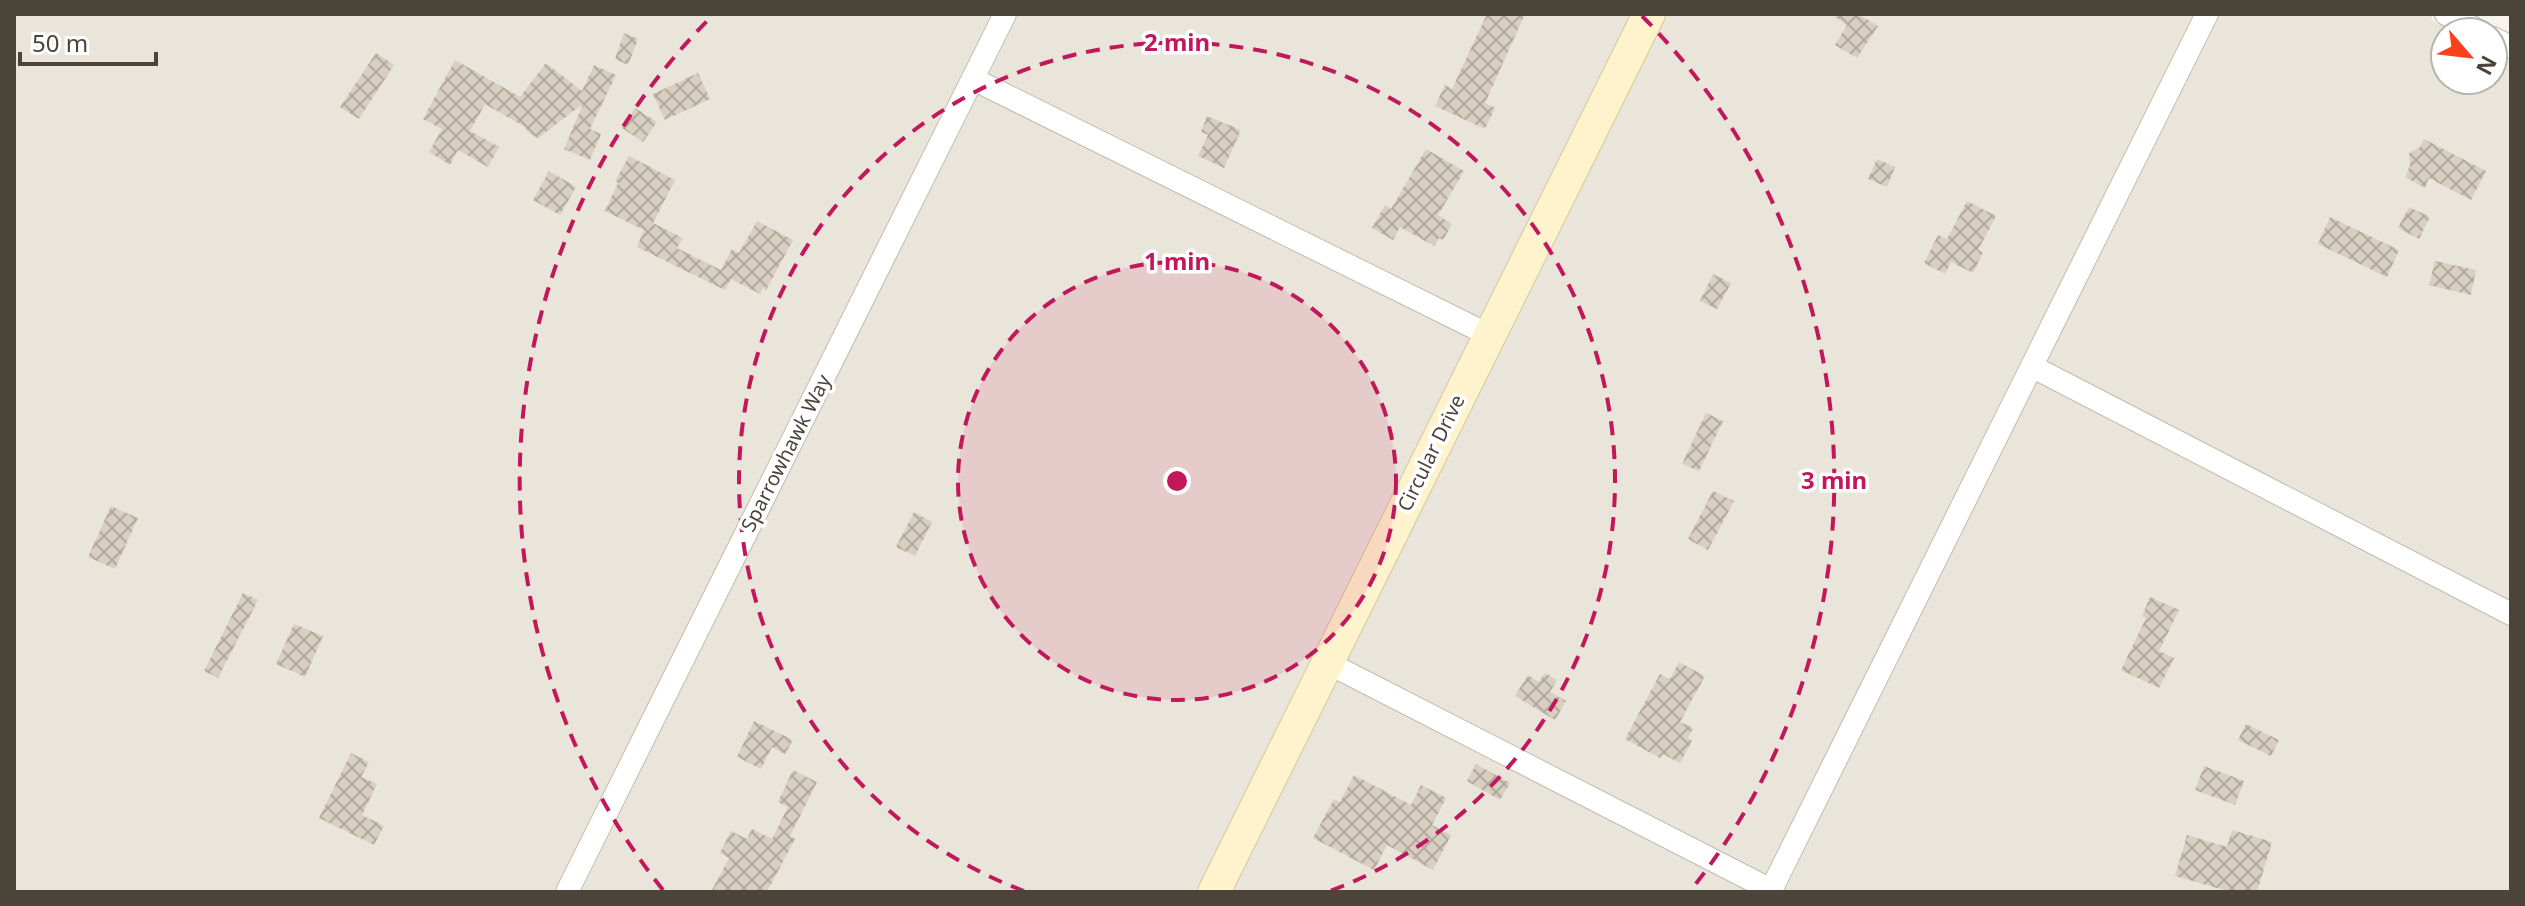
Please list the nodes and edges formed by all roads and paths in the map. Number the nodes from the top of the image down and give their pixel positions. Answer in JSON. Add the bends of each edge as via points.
{"nodes":[{"id":1,"x":1005,"y":14,"type":"edge"},
{"id":2,"x":1649,"y":14,"type":"edge"},
{"id":3,"x":2207,"y":14,"type":"edge"},
{"id":4,"x":973,"y":79,"type":"junction"},
{"id":5,"x":1489,"y":335,"type":"junction"},
{"id":6,"x":2033,"y":367,"type":"junction"},
{"id":7,"x":2511,"y":614,"type":"edge"},
{"id":8,"x":1328,"y":663,"type":"junction"},
{"id":9,"x":1771,"y":891,"type":"edge"},
{"id":10,"x":567,"y":892,"type":"edge"},
{"id":11,"x":1214,"y":892,"type":"edge"}],
"edges":[{"from":1,"to":4,"type":"street","name":"Sparrowhawk Way"},
{"from":2,"to":5,"type":"street","name":"Circular Drive"},
{"from":3,"to":6,"type":"street"},
{"from":4,"to":5,"type":"street"},
{"from":4,"to":10,"type":"street","name":"Sparrowhawk Way"},
{"from":5,"to":8,"type":"street","name":"Circular Drive"},
{"from":6,"to":7,"type":"street"},
{"from":6,"to":9,"type":"street"},
{"from":8,"to":9,"type":"street"},
{"from":8,"to":11,"type":"street","name":"Circular Drive"}]}
